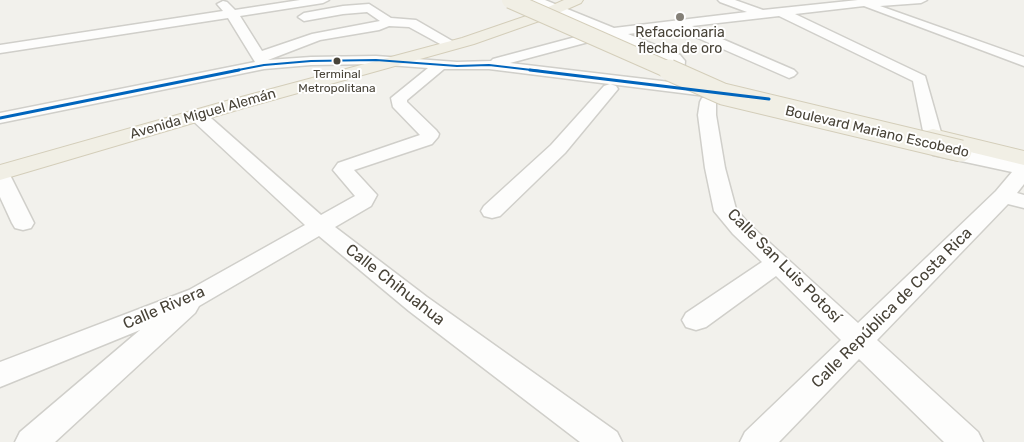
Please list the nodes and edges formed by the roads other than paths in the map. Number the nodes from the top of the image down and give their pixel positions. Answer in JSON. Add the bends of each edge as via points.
{"nodes":[{"id":1,"x":219,"y":0,"type":"edge"},
{"id":2,"x":323,"y":0,"type":"edge"},
{"id":3,"x":504,"y":0,"type":"edge"},
{"id":4,"x":510,"y":0,"type":"edge"},
{"id":5,"x":576,"y":0,"type":"edge"},
{"id":6,"x":724,"y":0,"type":"edge"},
{"id":7,"x":921,"y":0,"type":"edge"},
{"id":8,"x":856,"y":2,"type":"edge"},
{"id":9,"x":546,"y":7,"type":"edge"},
{"id":10,"x":780,"y":12,"type":"junction"},
{"id":11,"x":232,"y":14,"type":"junction"},
{"id":12,"x":763,"y":14,"type":"junction"},
{"id":13,"x":304,"y":17,"type":"dead end"},
{"id":14,"x":387,"y":22,"type":"junction"},
{"id":15,"x":676,"y":24,"type":"junction"},
{"id":16,"x":612,"y":32,"type":"junction"},
{"id":17,"x":587,"y":37,"type":"junction"},
{"id":18,"x":447,"y":42,"type":"junction"},
{"id":19,"x":0,"y":49,"type":"edge"},
{"id":20,"x":262,"y":61,"type":"junction"},
{"id":21,"x":384,"y":61,"type":"junction"},
{"id":22,"x":1024,"y":62,"type":"edge"},
{"id":23,"x":449,"y":65,"type":"junction"},
{"id":24,"x":483,"y":68,"type":"junction"},
{"id":25,"x":789,"y":72,"type":"dead end"},
{"id":26,"x":650,"y":84,"type":"junction"},
{"id":27,"x":679,"y":87,"type":"junction"},
{"id":28,"x":610,"y":89,"type":"junction"},
{"id":29,"x":769,"y":99,"type":"junction"},
{"id":30,"x":708,"y":102,"type":"junction"},
{"id":31,"x":197,"y":115,"type":"junction"},
{"id":32,"x":0,"y":118,"type":"edge"},
{"id":33,"x":933,"y":136,"type":"junction"},
{"id":34,"x":1024,"y":158,"type":"edge"},
{"id":35,"x":0,"y":164,"type":"edge"},
{"id":36,"x":0,"y":168,"type":"edge"},
{"id":37,"x":1024,"y":170,"type":"edge"},
{"id":38,"x":0,"y":174,"type":"edge"},
{"id":39,"x":1014,"y":199,"type":"edge"},
{"id":40,"x":492,"y":211,"type":"dead end"},
{"id":41,"x":23,"y":223,"type":"dead end"},
{"id":42,"x":320,"y":226,"type":"junction"},
{"id":43,"x":778,"y":263,"type":"junction"},
{"id":44,"x":198,"y":296,"type":"junction"},
{"id":45,"x":696,"y":320,"type":"dead end"},
{"id":46,"x":860,"y":341,"type":"junction"},
{"id":47,"x":0,"y":375,"type":"edge"},
{"id":48,"x":32,"y":442,"type":"edge"},
{"id":49,"x":605,"y":442,"type":"edge"},
{"id":50,"x":757,"y":442,"type":"edge"},
{"id":51,"x":966,"y":442,"type":"edge"}],
"edges":[{"from":1,"to":11,"type":"street"},
{"from":2,"to":11,"type":"street"},
{"from":3,"to":9,"type":"street"},
{"from":4,"to":37,"type":"main road","name":"Boulevard Mariano Escobedo","bridge":true,"via":[[723,94],[961,151]]},
{"from":5,"to":9,"type":"main road","name":"Avenida Miguel Alemán"},
{"from":6,"to":12,"type":"street"},
{"from":7,"to":8,"type":"street"},
{"from":8,"to":10,"type":"street"},
{"from":8,"to":22,"type":"street"},
{"from":9,"to":16,"type":"street"},
{"from":9,"to":17,"type":"street"},
{"from":9,"to":18,"type":"main road","name":"Avenida Miguel Alemán"},
{"from":9,"to":21,"type":"main road","name":"Avenida Miguel Alemán","via":[[475,39]]},
{"from":9,"to":29,"type":"main road","name":"Boulevard Mariano Escobedo","via":[[689,72]]},
{"from":10,"to":12,"type":"street"},
{"from":10,"to":33,"type":"street","via":[[920,79]]},
{"from":11,"to":19,"type":"street"},
{"from":11,"to":20,"type":"street"},
{"from":12,"to":15,"type":"street"},
{"from":13,"to":14,"type":"street","via":[[364,8],[379,13]]},
{"from":14,"to":18,"type":"street","via":[[412,23]]},
{"from":14,"to":20,"type":"street","via":[[317,36]]},
{"from":15,"to":16,"type":"street"},
{"from":15,"to":25,"type":"street"},
{"from":16,"to":17,"type":"street"},
{"from":16,"to":27,"type":"street","via":[[675,58]]},
{"from":17,"to":24,"type":"street"},
{"from":17,"to":26,"type":"street","via":[[654,69],[660,77]]},
{"from":18,"to":21,"type":"main road","name":"Avenida Miguel Alemán"},
{"from":20,"to":21,"type":"street"},
{"from":20,"to":32,"type":"street"},
{"from":21,"to":23,"type":"street"},
{"from":21,"to":31,"type":"main road","name":"Avenida Miguel Alemán"},
{"from":21,"to":35,"type":"main road","name":"Avenida Miguel Alemán","via":[[181,110]]},
{"from":21,"to":36,"type":"street","via":[[184,114]]},
{"from":23,"to":24,"type":"street"},
{"from":23,"to":42,"type":"street","name":"Calle Rivera","via":[[400,98],[399,103],[430,137],[345,167],[344,170],[366,198]]},
{"from":24,"to":26,"type":"street"},
{"from":24,"to":28,"type":"street"},
{"from":26,"to":27,"type":"street"},
{"from":27,"to":29,"type":"street"},
{"from":28,"to":30,"type":"street"},
{"from":28,"to":40,"type":"street","via":[[552,155]]},
{"from":29,"to":30,"type":"street","via":[[725,97]]},
{"from":29,"to":33,"type":"main road","name":"Boulevard Mariano Escobedo"},
{"from":30,"to":37,"type":"street","via":[[819,122]]},
{"from":30,"to":43,"type":"street","name":"Calle San Luis Potosí","via":[[715,168],[725,211]]},
{"from":31,"to":38,"type":"main road","name":"Avenida Miguel Alemán"},
{"from":31,"to":42,"type":"street","name":"Calle Chihuahua"},
{"from":33,"to":34,"type":"main road","name":"Boulevard Mariano Escobedo"},
{"from":37,"to":39,"type":"street","name":"Calle República de Costa Rica"},
{"from":38,"to":41,"type":"street"},
{"from":39,"to":46,"type":"street","name":"Calle República de Costa Rica"},
{"from":42,"to":44,"type":"street","name":"Calle Rivera"},
{"from":42,"to":49,"type":"street","name":"Calle Chihuahua","via":[[418,304]]},
{"from":43,"to":45,"type":"street"},
{"from":43,"to":46,"type":"street","name":"Calle San Luis Potosí"},
{"from":44,"to":47,"type":"street","name":"Calle Rivera"},
{"from":44,"to":48,"type":"street"},
{"from":46,"to":50,"type":"street","name":"Calle República de Costa Rica"},
{"from":46,"to":51,"type":"street","name":"Calle San Luis Potosí"}]}
